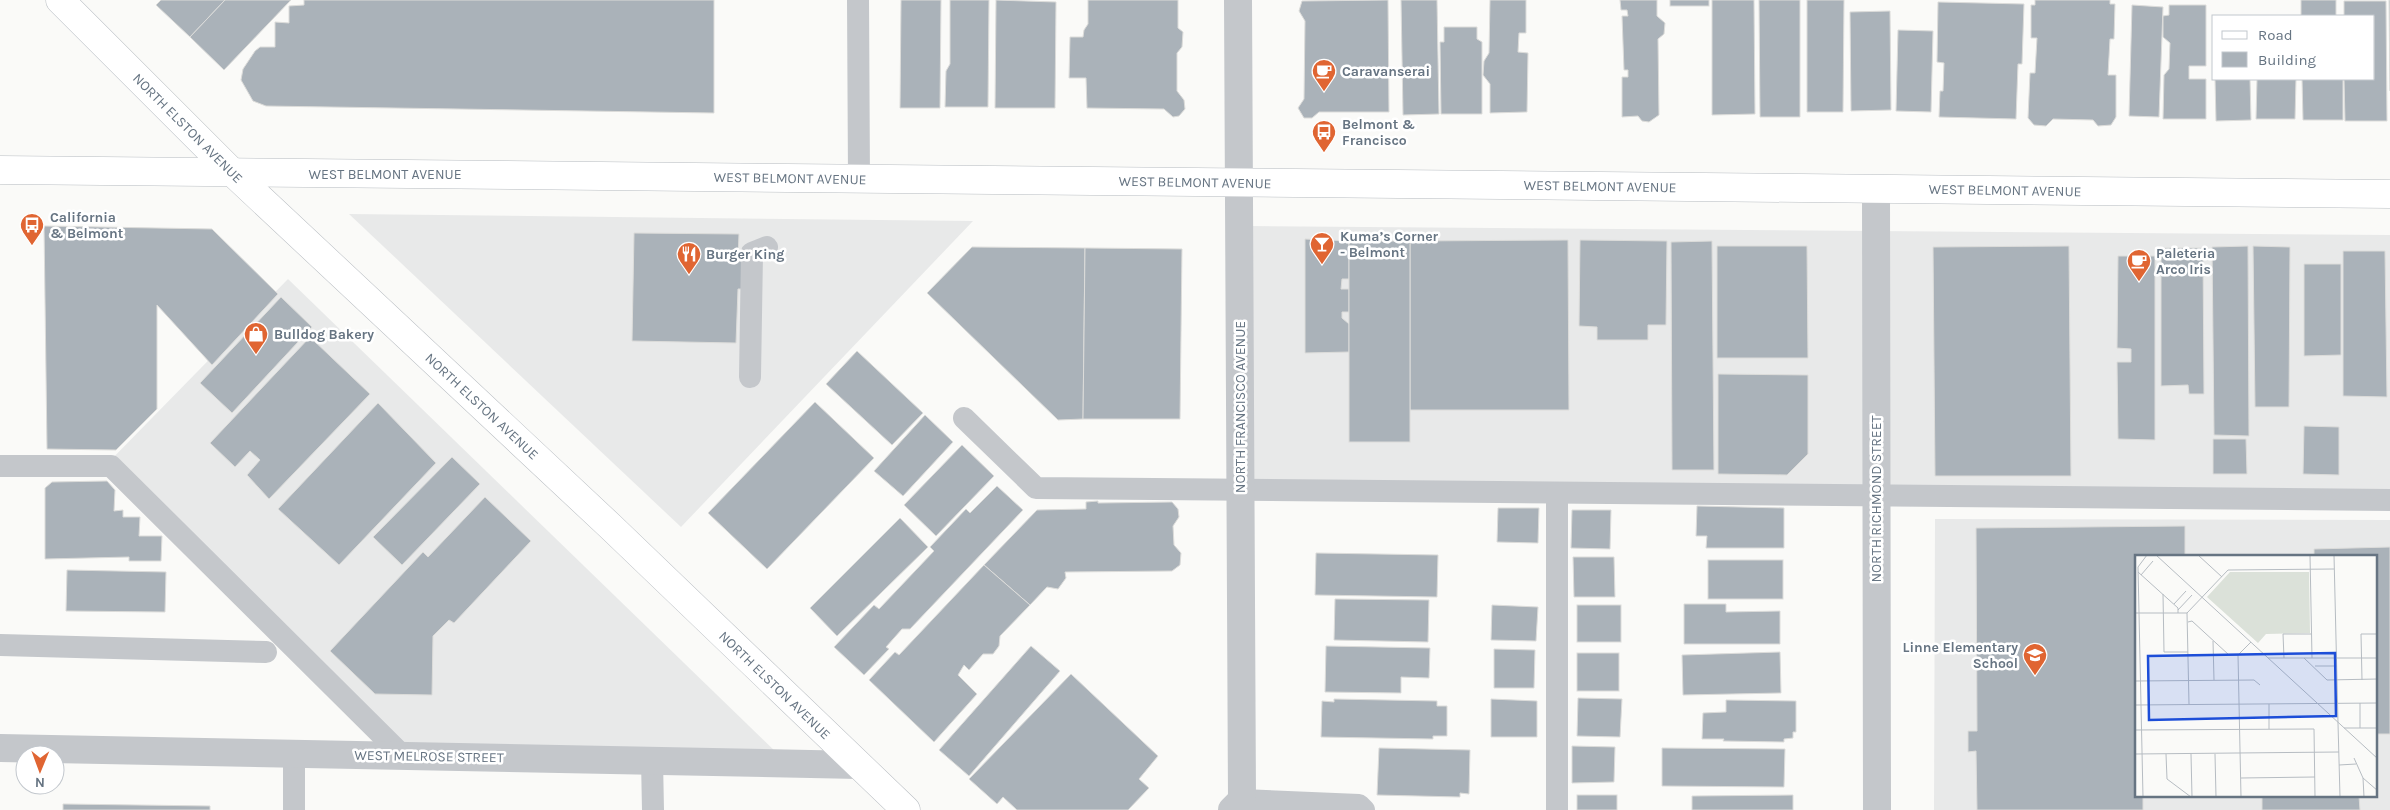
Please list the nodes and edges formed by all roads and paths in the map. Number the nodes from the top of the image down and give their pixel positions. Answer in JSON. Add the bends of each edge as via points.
{"nodes":[{"id":1,"x":60,"y":0,"type":"edge"},
{"id":2,"x":858,"y":0,"type":"edge"},
{"id":3,"x":1238,"y":0,"type":"edge"},
{"id":4,"x":0,"y":170,"type":"edge"},
{"id":5,"x":232,"y":172,"type":"junction"},
{"id":6,"x":859,"y":178,"type":"junction"},
{"id":7,"x":1238,"y":182,"type":"junction"},
{"id":8,"x":1876,"y":189,"type":"junction"},
{"id":9,"x":2390,"y":194,"type":"edge"},
{"id":10,"x":767,"y":247,"type":"dead end"},
{"id":11,"x":750,"y":377,"type":"dead end"},
{"id":12,"x":964,"y":418,"type":"dead end"},
{"id":13,"x":0,"y":466,"type":"edge"},
{"id":14,"x":1240,"y":490,"type":"junction"},
{"id":15,"x":1557,"y":493,"type":"junction"},
{"id":16,"x":1876,"y":496,"type":"junction"},
{"id":17,"x":2390,"y":500,"type":"edge"},
{"id":18,"x":0,"y":645,"type":"edge"},
{"id":19,"x":266,"y":652,"type":"dead end"},
{"id":20,"x":0,"y":748,"type":"edge"},
{"id":21,"x":294,"y":754,"type":"junction"},
{"id":22,"x":402,"y":755,"type":"junction"},
{"id":23,"x":652,"y":760,"type":"junction"},
{"id":24,"x":858,"y":765,"type":"junction"},
{"id":25,"x":1237,"y":805,"type":"edge"},
{"id":26,"x":294,"y":810,"type":"edge"},
{"id":27,"x":653,"y":810,"type":"edge"},
{"id":28,"x":906,"y":810,"type":"edge"},
{"id":29,"x":1364,"y":810,"type":"edge"},
{"id":30,"x":1557,"y":810,"type":"edge"},
{"id":31,"x":1876,"y":810,"type":"edge"}],
"edges":[{"from":1,"to":5,"type":"main road","name":"NORTH ELSTON AVENUE"},
{"from":2,"to":6,"type":"lane"},
{"from":3,"to":7,"type":"street","name":"NORTH FRANCISCO AVENUE"},
{"from":4,"to":5,"type":"main road","name":"WEST BELMONT AVENUE"},
{"from":5,"to":6,"type":"main road","name":"WEST BELMONT AVENUE"},
{"from":5,"to":24,"type":"main road","name":"NORTH ELSTON AVENUE","via":[[612,526]]},
{"from":6,"to":7,"type":"main road","name":"WEST BELMONT AVENUE"},
{"from":7,"to":8,"type":"main road","name":"WEST BELMONT AVENUE"},
{"from":7,"to":14,"type":"street","name":"NORTH FRANCISCO AVENUE"},
{"from":8,"to":9,"type":"main road","name":"WEST BELMONT AVENUE"},
{"from":8,"to":16,"type":"street","name":"NORTH RICHMOND STREET"},
{"from":10,"to":11,"type":"lane","via":[[752,253]]},
{"from":12,"to":14,"type":"lane","via":[[1036,488]]},
{"from":13,"to":22,"type":"lane","via":[[111,466]]},
{"from":14,"to":15,"type":"lane"},
{"from":14,"to":25,"type":"street","name":"NORTH FRANCISCO AVENUE"},
{"from":15,"to":16,"type":"lane"},
{"from":15,"to":30,"type":"lane"},
{"from":16,"to":17,"type":"lane"},
{"from":16,"to":31,"type":"street","name":"NORTH RICHMOND STREET"},
{"from":18,"to":19,"type":"lane"},
{"from":20,"to":21,"type":"street","name":"WEST MELROSE STREET"},
{"from":21,"to":22,"type":"street","name":"WEST MELROSE STREET"},
{"from":21,"to":26,"type":"lane"},
{"from":22,"to":23,"type":"street","name":"WEST MELROSE STREET"},
{"from":23,"to":24,"type":"street","name":"WEST MELROSE STREET"},
{"from":23,"to":27,"type":"lane"},
{"from":24,"to":28,"type":"main road","name":"NORTH ELSTON AVENUE"},
{"from":25,"to":29,"type":"lane","via":[[1359,805]]}]}
